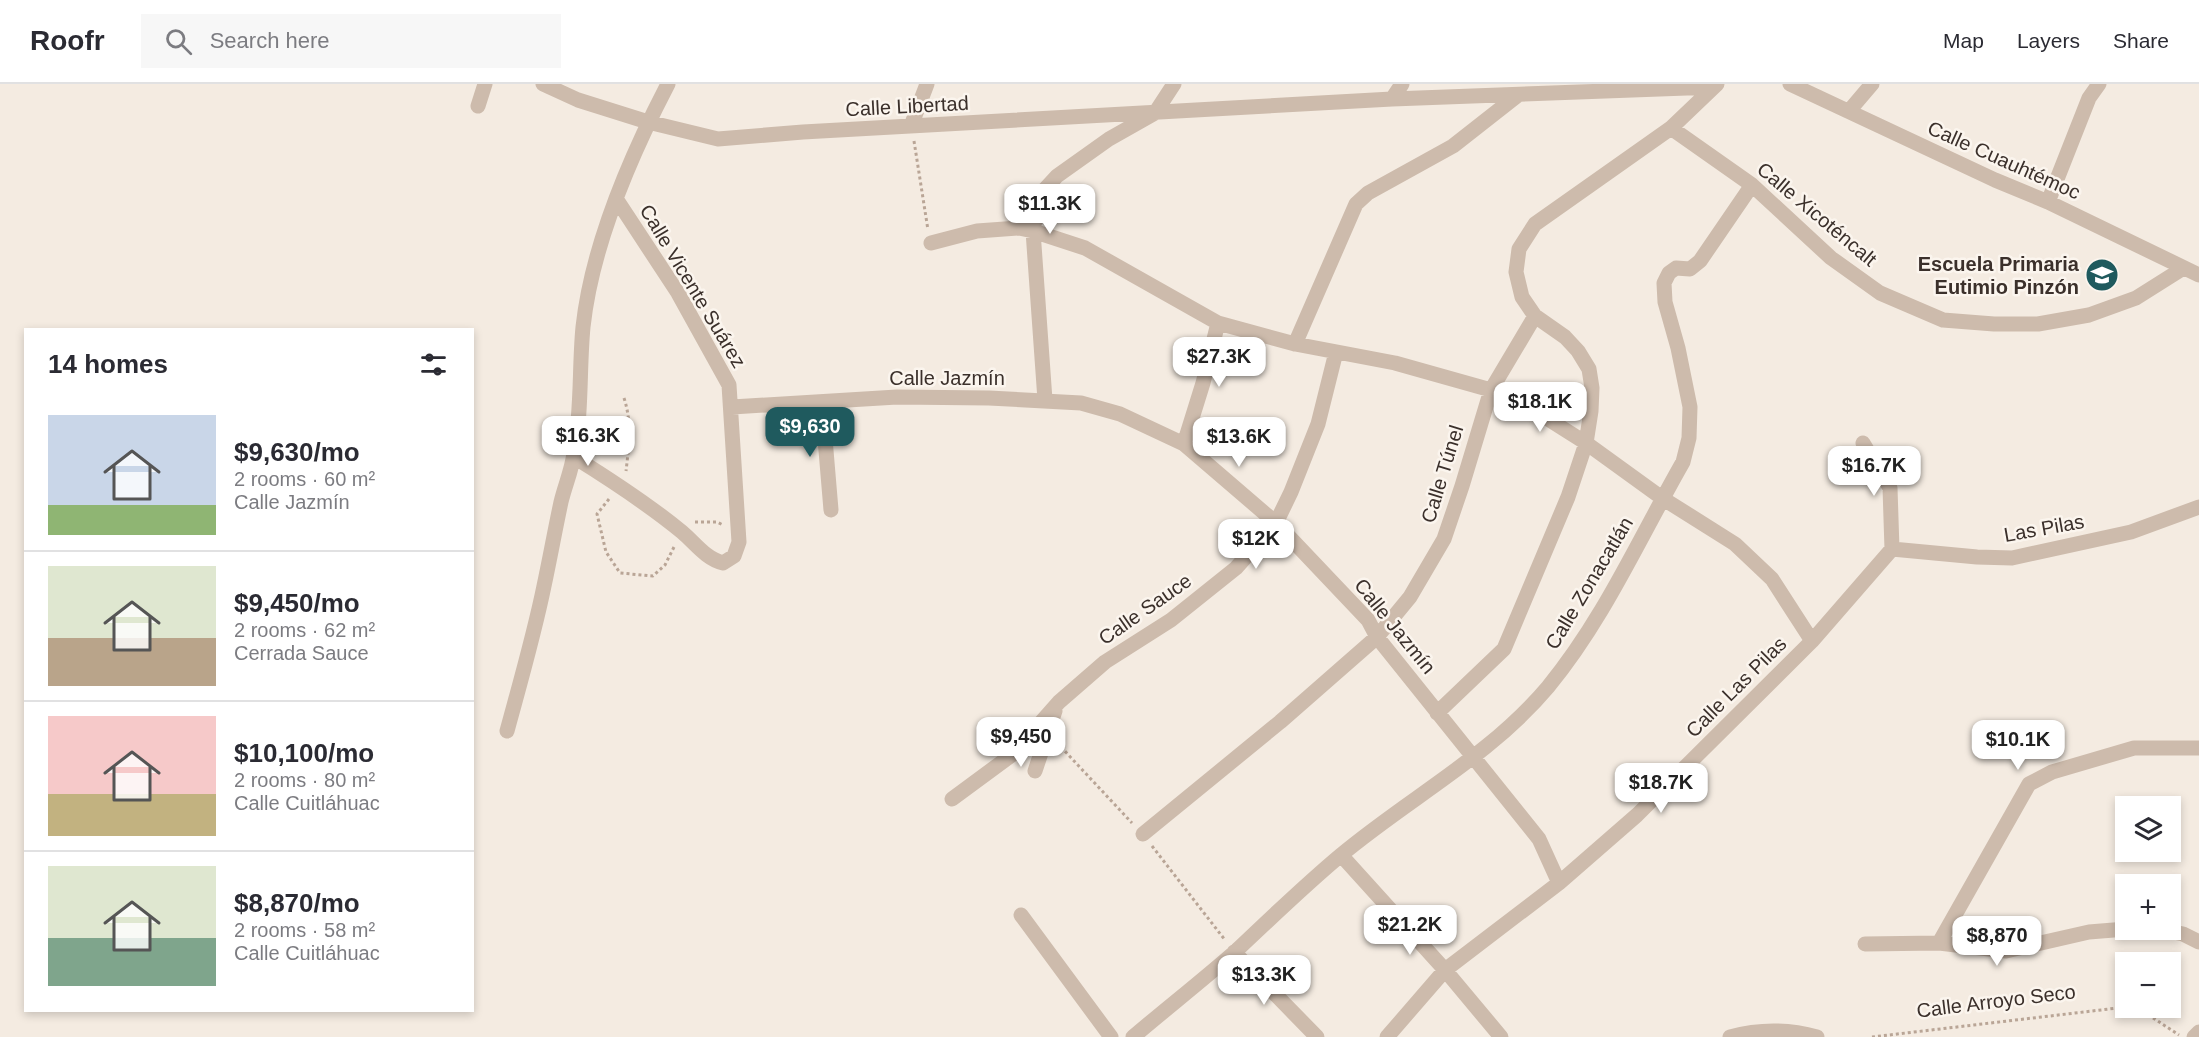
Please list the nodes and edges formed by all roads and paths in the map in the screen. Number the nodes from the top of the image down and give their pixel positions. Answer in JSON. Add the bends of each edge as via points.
{"nodes":[{"id":1,"x":485,"y":84,"type":"edge"},
{"id":2,"x":543,"y":84,"type":"edge"},
{"id":3,"x":668,"y":84,"type":"edge"},
{"id":4,"x":927,"y":84,"type":"edge"},
{"id":5,"x":1174,"y":84,"type":"edge"},
{"id":6,"x":1402,"y":84,"type":"edge"},
{"id":7,"x":1790,"y":84,"type":"edge"},
{"id":8,"x":1872,"y":84,"type":"edge"},
{"id":9,"x":2099,"y":84,"type":"edge"},
{"id":10,"x":1715,"y":85,"type":"edge"},
{"id":11,"x":1518,"y":95,"type":"junction"},
{"id":12,"x":1392,"y":99,"type":"junction"},
{"id":13,"x":478,"y":106,"type":"dead end"},
{"id":14,"x":1849,"y":111,"type":"junction"},
{"id":15,"x":1155,"y":112,"type":"junction"},
{"id":16,"x":648,"y":122,"type":"junction"},
{"id":17,"x":911,"y":126,"type":"junction"},
{"id":18,"x":1671,"y":128,"type":"junction"},
{"id":19,"x":1752,"y":185,"type":"junction"},
{"id":20,"x":618,"y":196,"type":"junction"},
{"id":21,"x":2048,"y":202,"type":"junction"},
{"id":22,"x":1033,"y":231,"type":"junction"},
{"id":23,"x":931,"y":243,"type":"joint"},
{"id":24,"x":2182,"y":269,"type":"junction"},
{"id":25,"x":2199,"y":275,"type":"edge"},
{"id":26,"x":1535,"y":316,"type":"junction"},
{"id":27,"x":1218,"y":323,"type":"junction"},
{"id":28,"x":1294,"y":344,"type":"junction"},
{"id":29,"x":1336,"y":352,"type":"junction"},
{"id":30,"x":1491,"y":390,"type":"junction"},
{"id":31,"x":1045,"y":400,"type":"junction"},
{"id":32,"x":822,"y":403,"type":"junction"},
{"id":33,"x":732,"y":407,"type":"junction"},
{"id":34,"x":1586,"y":443,"type":"junction"},
{"id":35,"x":1863,"y":443,"type":"dead end"},
{"id":36,"x":1184,"y":444,"type":"junction"},
{"id":37,"x":574,"y":456,"type":"junction"},
{"id":38,"x":1662,"y":498,"type":"junction"},
{"id":39,"x":2199,"y":507,"type":"edge"},
{"id":40,"x":831,"y":510,"type":"dead end"},
{"id":41,"x":1275,"y":524,"type":"junction"},
{"id":42,"x":1892,"y":549,"type":"junction"},
{"id":43,"x":1377,"y":637,"type":"junction"},
{"id":44,"x":1812,"y":641,"type":"junction"},
{"id":45,"x":1059,"y":702,"type":"junction"},
{"id":46,"x":1437,"y":713,"type":"junction"},
{"id":47,"x":507,"y":731,"type":"dead end"},
{"id":48,"x":2199,"y":748,"type":"edge"},
{"id":49,"x":1474,"y":757,"type":"junction"},
{"id":50,"x":1035,"y":771,"type":"dead end"},
{"id":51,"x":952,"y":800,"type":"dead end"},
{"id":52,"x":1143,"y":834,"type":"dead end"},
{"id":53,"x":1341,"y":855,"type":"junction"},
{"id":54,"x":1559,"y":883,"type":"junction"},
{"id":55,"x":1022,"y":915,"type":"dead end"},
{"id":56,"x":2115,"y":930,"type":"edge"},
{"id":57,"x":2181,"y":934,"type":"edge"},
{"id":58,"x":2199,"y":942,"type":"edge"},
{"id":59,"x":1939,"y":943,"type":"junction"},
{"id":60,"x":1865,"y":944,"type":"dead end"},
{"id":61,"x":1234,"y":952,"type":"junction"},
{"id":62,"x":1445,"y":970,"type":"junction"},
{"id":63,"x":2115,"y":1008,"type":"edge"},
{"id":64,"x":2153,"y":1018,"type":"edge"},
{"id":65,"x":2199,"y":1032,"type":"edge"},
{"id":66,"x":1111,"y":1037,"type":"edge"},
{"id":67,"x":1133,"y":1037,"type":"edge"},
{"id":68,"x":1317,"y":1037,"type":"edge"},
{"id":69,"x":1387,"y":1037,"type":"edge"},
{"id":70,"x":1501,"y":1037,"type":"edge"},
{"id":71,"x":1730,"y":1037,"type":"edge"},
{"id":72,"x":1817,"y":1037,"type":"edge"},
{"id":73,"x":1872,"y":1037,"type":"edge"},
{"id":74,"x":2182,"y":1037,"type":"edge"},
{"id":75,"x":2194,"y":1037,"type":"edge"}],
"edges":[{"from":1,"to":13,"type":"street"},
{"from":2,"to":16,"type":"street","name":"Calle Libertad","via":[[578,100]]},
{"from":3,"to":16,"type":"street","name":"Calle Vicente Suárez"},
{"from":4,"to":17,"type":"street"},
{"from":5,"to":15,"type":"street"},
{"from":6,"to":12,"type":"street"},
{"from":7,"to":14,"type":"street","name":"Calle Cuauhtémoc"},
{"from":8,"to":14,"type":"street"},
{"from":9,"to":21,"type":"street","via":[[2089,98]]},
{"from":10,"to":11,"type":"street","name":"Calle Libertad"},
{"from":10,"to":18,"type":"street"},
{"from":11,"to":12,"type":"street","name":"Calle Libertad"},
{"from":11,"to":28,"type":"street","via":[[1454,146],[1368,193],[1356,204]]},
{"from":12,"to":15,"type":"street","name":"Calle Libertad"},
{"from":14,"to":21,"type":"street","name":"Calle Cuauhtémoc"},
{"from":15,"to":17,"type":"street","name":"Calle Libertad"},
{"from":15,"to":22,"type":"street","via":[[1057,176],[1038,203]]},
{"from":16,"to":17,"type":"street","name":"Calle Libertad","via":[[718,139]]},
{"from":16,"to":20,"type":"street","name":"Calle Vicente Suárez"},
{"from":17,"to":23,"type":"path"},
{"from":18,"to":19,"type":"street","name":"Calle Xicoténcalt"},
{"from":18,"to":26,"type":"street","via":[[1535,224],[1519,249],[1516,272],[1522,297]]},
{"from":19,"to":24,"type":"street","name":"Calle Xicoténcalt","via":[[1831,258],[1870,286],[1943,320],[2038,324],[2089,315],[2136,298]]},
{"from":19,"to":38,"type":"street","name":"Calle Zonacatlán","via":[[1700,261],[1690,269],[1676,268],[1664,283],[1690,407],[1683,462]]},
{"from":20,"to":33,"type":"street","name":"Calle Vicente Suárez","via":[[729,385]]},
{"from":20,"to":37,"type":"street","via":[[590,288]]},
{"from":21,"to":24,"type":"street","name":"Calle Cuauhtémoc"},
{"from":22,"to":23,"type":"street","via":[[977,231]]},
{"from":22,"to":27,"type":"street","via":[[1085,249]]},
{"from":22,"to":31,"type":"street"},
{"from":24,"to":25,"type":"street","name":"Calle Cuauhtémoc"},
{"from":26,"to":30,"type":"street","name":"Calle Túnel"},
{"from":26,"to":34,"type":"street","via":[[1565,337],[1589,369],[1592,388]]},
{"from":27,"to":28,"type":"street"},
{"from":27,"to":36,"type":"street"},
{"from":28,"to":29,"type":"street"},
{"from":29,"to":30,"type":"street","via":[[1395,363]]},
{"from":29,"to":41,"type":"street","name":"Calle Sauce","via":[[1318,424]]},
{"from":30,"to":34,"type":"street","via":[[1529,407]]},
{"from":30,"to":43,"type":"street","name":"Calle Túnel","via":[[1444,539],[1410,597]]},
{"from":31,"to":32,"type":"street","name":"Calle Jazmín","via":[[897,397]]},
{"from":31,"to":36,"type":"street","name":"Calle Jazmín","via":[[1081,403],[1120,414]]},
{"from":32,"to":33,"type":"street","name":"Calle Jazmín"},
{"from":32,"to":40,"type":"street"},
{"from":33,"to":37,"type":"street","name":"Calle Vicente Suárez","via":[[739,542],[734,556],[723,563],[713,561],[682,532]]},
{"from":34,"to":38,"type":"street"},
{"from":34,"to":46,"type":"street","via":[[1568,497],[1504,649]]},
{"from":35,"to":42,"type":"street","via":[[1890,488]]},
{"from":36,"to":41,"type":"street","name":"Calle Jazmín"},
{"from":37,"to":47,"type":"street"},
{"from":38,"to":44,"type":"street","via":[[1735,544],[1772,579]]},
{"from":38,"to":49,"type":"street","name":"Calle Zonacatlán","via":[[1584,640],[1546,689]]},
{"from":39,"to":42,"type":"street","name":"Las Pilas","via":[[2131,532],[2012,558]]},
{"from":41,"to":43,"type":"street","name":"Calle Jazmín","via":[[1368,620]]},
{"from":41,"to":45,"type":"street","name":"Calle Sauce","via":[[1236,568],[1171,620],[1106,662]]},
{"from":42,"to":44,"type":"street","name":"Calle Las Pilas"},
{"from":43,"to":46,"type":"street","name":"Calle Jazmín"},
{"from":43,"to":52,"type":"street","name":"Calle Túnel"},
{"from":44,"to":54,"type":"street","name":"Calle Las Pilas","via":[[1637,815]]},
{"from":45,"to":50,"type":"street"},
{"from":45,"to":51,"type":"street","name":"Calle Sauce","via":[[1013,754]]},
{"from":46,"to":49,"type":"street","name":"Calle Jazmín"},
{"from":48,"to":59,"type":"street","via":[[2134,748],[2052,772],[2029,784]]},
{"from":49,"to":53,"type":"street","name":"Calle Zonacatlán"},
{"from":49,"to":54,"type":"street","name":"Calle Jazmín","via":[[1539,839]]},
{"from":53,"to":61,"type":"street","name":"Calle Zonacatlán"},
{"from":53,"to":62,"type":"street"},
{"from":54,"to":62,"type":"street","name":"Calle Las Pilas"},
{"from":55,"to":66,"type":"street"},
{"from":56,"to":59,"type":"street","via":[[2006,951]]},
{"from":57,"to":58,"type":"street"},
{"from":59,"to":60,"type":"street"},
{"from":61,"to":67,"type":"street","name":"Calle Zonacatlán"},
{"from":61,"to":68,"type":"street"},
{"from":62,"to":69,"type":"street","name":"Calle Las Pilas"},
{"from":62,"to":70,"type":"street"},
{"from":63,"to":73,"type":"path","name":"Calle Arroyo Seco"},
{"from":64,"to":74,"type":"path"},
{"from":65,"to":75,"type":"street"},
{"from":71,"to":72,"type":"street","via":[[1776,1030]]}]}
